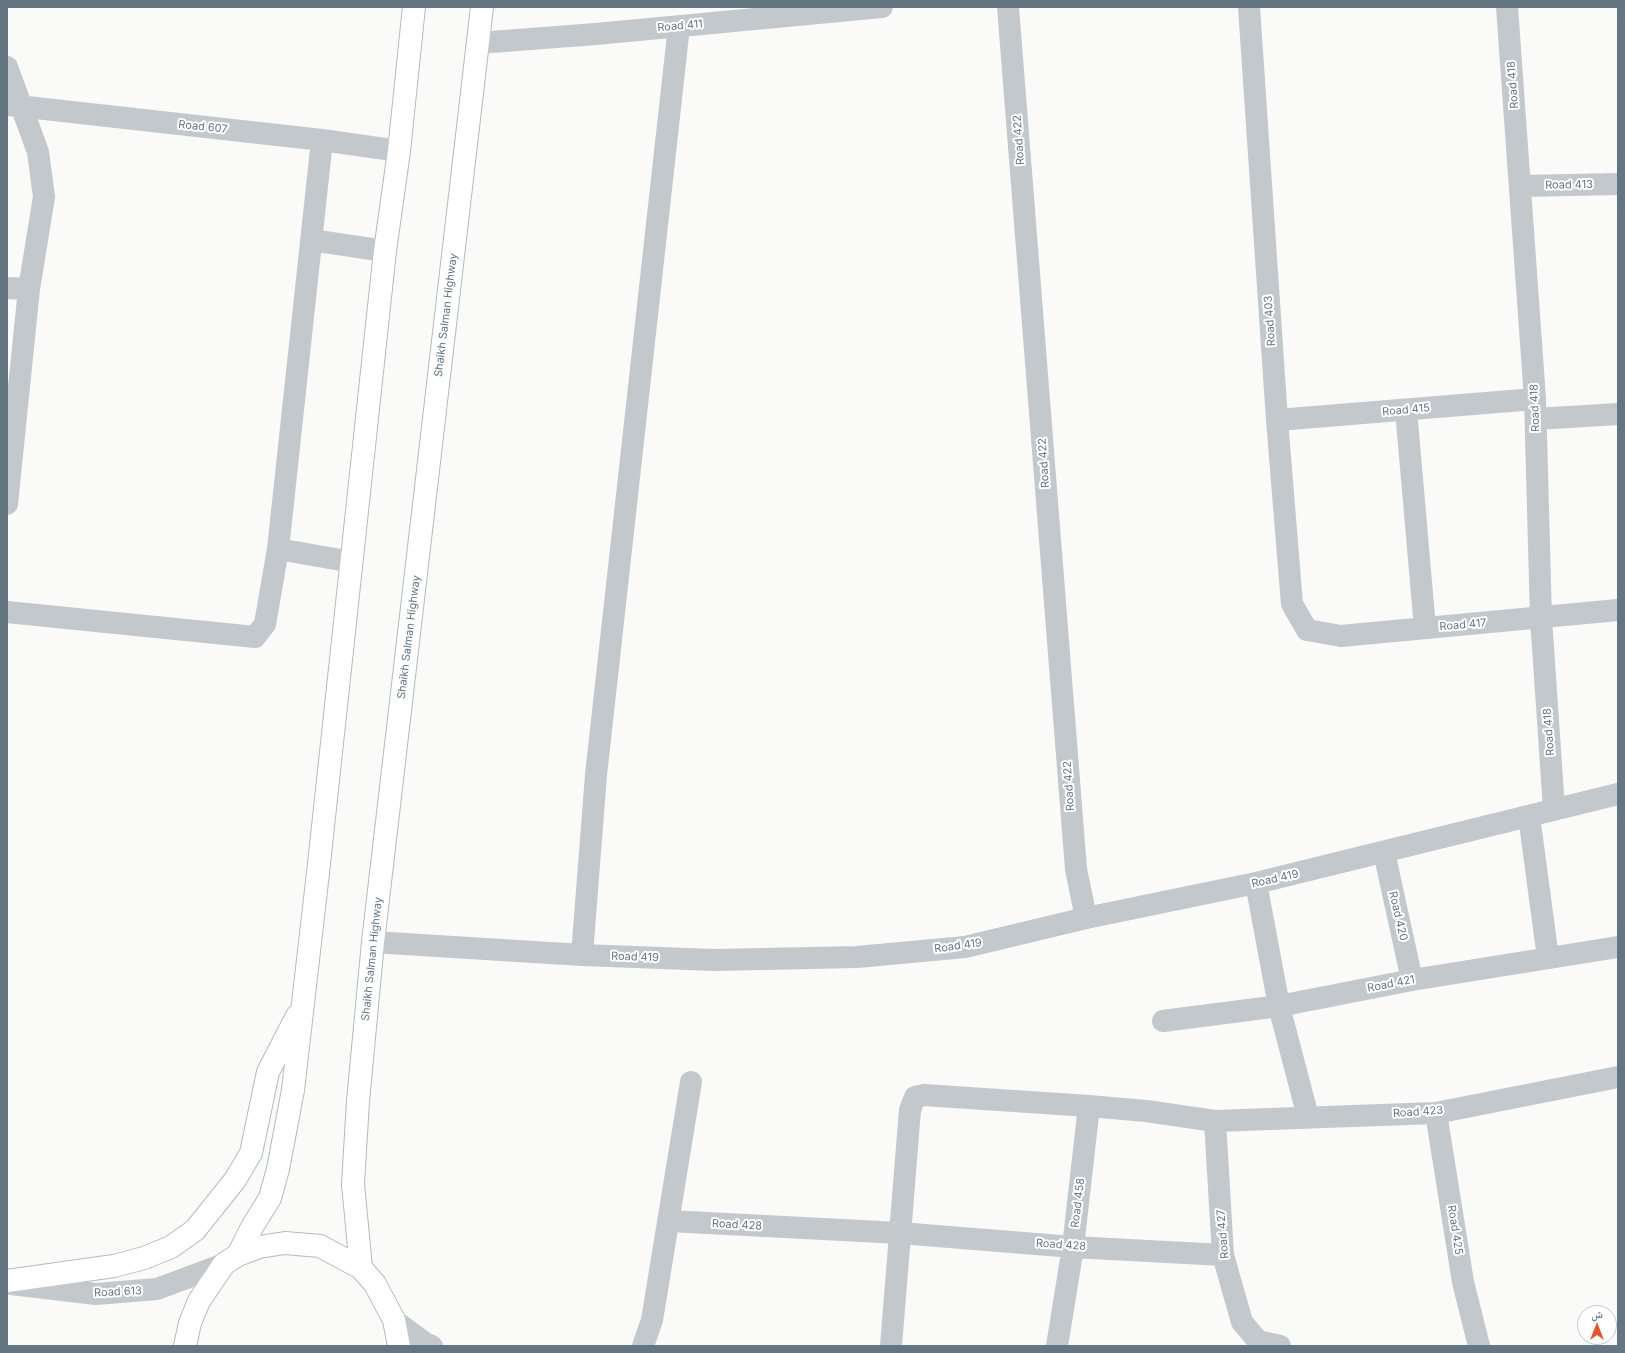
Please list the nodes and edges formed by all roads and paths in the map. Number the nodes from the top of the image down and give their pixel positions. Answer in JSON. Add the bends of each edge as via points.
{"nodes":[{"id":1,"x":414,"y":7,"type":"edge"},
{"id":2,"x":482,"y":7,"type":"edge"},
{"id":3,"x":882,"y":7,"type":"edge"},
{"id":4,"x":1008,"y":7,"type":"edge"},
{"id":5,"x":1249,"y":7,"type":"edge"},
{"id":6,"x":1507,"y":7,"type":"edge"},
{"id":7,"x":679,"y":26,"type":"junction"},
{"id":8,"x":478,"y":43,"type":"junction"},
{"id":9,"x":7,"y":67,"type":"edge"},
{"id":10,"x":15,"y":106,"type":"edge"},
{"id":11,"x":322,"y":140,"type":"junction"},
{"id":12,"x":399,"y":151,"type":"junction"},
{"id":13,"x":1618,"y":184,"type":"edge"},
{"id":14,"x":1520,"y":186,"type":"junction"},
{"id":15,"x":311,"y":240,"type":"junction"},
{"id":16,"x":385,"y":251,"type":"junction"},
{"id":17,"x":7,"y":288,"type":"edge"},
{"id":18,"x":29,"y":289,"type":"junction"},
{"id":19,"x":1535,"y":409,"type":"junction"},
{"id":20,"x":1406,"y":410,"type":"junction"},
{"id":21,"x":1618,"y":414,"type":"edge"},
{"id":22,"x":1277,"y":420,"type":"junction"},
{"id":23,"x":7,"y":504,"type":"edge"},
{"id":24,"x":278,"y":549,"type":"junction"},
{"id":25,"x":352,"y":562,"type":"junction"},
{"id":26,"x":1618,"y":610,"type":"edge"},
{"id":27,"x":7,"y":612,"type":"edge"},
{"id":28,"x":1541,"y":618,"type":"junction"},
{"id":29,"x":1425,"y":628,"type":"junction"},
{"id":30,"x":1307,"y":630,"type":"joint"},
{"id":31,"x":1618,"y":794,"type":"edge"},
{"id":32,"x":1554,"y":809,"type":"junction"},
{"id":33,"x":1529,"y":816,"type":"junction"},
{"id":34,"x":1384,"y":852,"type":"junction"},
{"id":35,"x":1256,"y":883,"type":"junction"},
{"id":36,"x":1086,"y":918,"type":"junction"},
{"id":37,"x":373,"y":942,"type":"junction"},
{"id":38,"x":1618,"y":947,"type":"edge"},
{"id":39,"x":582,"y":955,"type":"junction"},
{"id":40,"x":1548,"y":958,"type":"junction"},
{"id":41,"x":1412,"y":980,"type":"junction"},
{"id":42,"x":304,"y":1004,"type":"junction"},
{"id":43,"x":1279,"y":1006,"type":"junction"},
{"id":44,"x":1164,"y":1021,"type":"dead end"},
{"id":45,"x":1618,"y":1077,"type":"edge"},
{"id":46,"x":691,"y":1082,"type":"dead end"},
{"id":47,"x":1090,"y":1106,"type":"junction"},
{"id":48,"x":1436,"y":1113,"type":"junction"},
{"id":49,"x":1308,"y":1117,"type":"junction"},
{"id":50,"x":1215,"y":1121,"type":"junction"},
{"id":51,"x":670,"y":1221,"type":"junction"},
{"id":52,"x":900,"y":1233,"type":"junction"},
{"id":53,"x":1073,"y":1247,"type":"junction"},
{"id":54,"x":1224,"y":1255,"type":"junction"},
{"id":55,"x":231,"y":1260,"type":"junction"},
{"id":56,"x":361,"y":1268,"type":"junction"},
{"id":57,"x":7,"y":1282,"type":"edge"},
{"id":58,"x":394,"y":1320,"type":"junction"},
{"id":59,"x":1472,"y":1345,"type":"edge"},
{"id":60,"x":185,"y":1346,"type":"edge"},
{"id":61,"x":399,"y":1346,"type":"edge"},
{"id":62,"x":432,"y":1346,"type":"edge"},
{"id":63,"x":643,"y":1346,"type":"edge"},
{"id":64,"x":891,"y":1346,"type":"edge"},
{"id":65,"x":1057,"y":1346,"type":"edge"},
{"id":66,"x":1280,"y":1346,"type":"edge"}],
"edges":[{"from":1,"to":12,"type":"main road"},
{"from":2,"to":8,"type":"main road","name":"Shaikh Salman Highway"},
{"from":3,"to":7,"type":"street","name":"Road 411"},
{"from":4,"to":36,"type":"street","name":"Road 422","via":[[1076,869]]},
{"from":5,"to":22,"type":"street","name":"Road 403"},
{"from":6,"to":14,"type":"street","name":"Road 418"},
{"from":7,"to":8,"type":"street","name":"Road 411"},
{"from":7,"to":39,"type":"street","via":[[598,759]]},
{"from":8,"to":37,"type":"main road","name":"Shaikh Salman Highway"},
{"from":9,"to":10,"type":"street"},
{"from":10,"to":11,"type":"street","name":"Road 607"},
{"from":10,"to":18,"type":"street","via":[[38,152],[44,197]]},
{"from":11,"to":12,"type":"street","name":"Road 607"},
{"from":11,"to":15,"type":"street"},
{"from":12,"to":16,"type":"main road"},
{"from":13,"to":14,"type":"street","name":"Road 413"},
{"from":14,"to":19,"type":"street","name":"Road 418"},
{"from":15,"to":16,"type":"street"},
{"from":15,"to":24,"type":"street"},
{"from":16,"to":25,"type":"main road"},
{"from":17,"to":18,"type":"street"},
{"from":18,"to":23,"type":"street"},
{"from":19,"to":20,"type":"street","name":"Road 415"},
{"from":19,"to":21,"type":"street","name":"Road 415"},
{"from":19,"to":28,"type":"street","name":"Road 418"},
{"from":20,"to":22,"type":"street","name":"Road 415"},
{"from":20,"to":29,"type":"street"},
{"from":22,"to":30,"type":"street","name":"Road 403","via":[[1292,604]]},
{"from":24,"to":25,"type":"street"},
{"from":24,"to":27,"type":"street","via":[[265,624],[255,637]]},
{"from":25,"to":42,"type":"main road"},
{"from":26,"to":28,"type":"street","name":"Road 417"},
{"from":28,"to":29,"type":"street","name":"Road 417"},
{"from":28,"to":32,"type":"street","name":"Road 418"},
{"from":29,"to":30,"type":"street","name":"Road 417","via":[[1341,636]]},
{"from":31,"to":32,"type":"street","name":"Road 419"},
{"from":32,"to":33,"type":"street","name":"Road 419"},
{"from":33,"to":34,"type":"street","name":"Road 419"},
{"from":33,"to":40,"type":"street"},
{"from":34,"to":35,"type":"street","name":"Road 419"},
{"from":34,"to":41,"type":"street","name":"Road 420"},
{"from":35,"to":36,"type":"street","name":"Road 419"},
{"from":35,"to":43,"type":"street"},
{"from":36,"to":39,"type":"street","name":"Road 419","via":[[965,947],[857,957],[714,960]]},
{"from":37,"to":39,"type":"street","name":"Road 419"},
{"from":37,"to":56,"type":"main road","name":"Shaikh Salman Highway","via":[[353,1184]]},
{"from":38,"to":40,"type":"street","name":"Road 421"},
{"from":40,"to":41,"type":"street","name":"Road 421"},
{"from":41,"to":43,"type":"street","name":"Road 421"},
{"from":42,"to":55,"type":"main road","via":[[293,1090],[270,1198]]},
{"from":42,"to":57,"type":"main road","via":[[268,1072],[251,1153],[235,1180],[195,1230],[171,1247],[144,1258],[114,1266]]},
{"from":43,"to":44,"type":"street","name":"Road 421"},
{"from":43,"to":49,"type":"street"},
{"from":45,"to":48,"type":"street","name":"Road 423"},
{"from":46,"to":51,"type":"street"},
{"from":47,"to":50,"type":"street","name":"Road 423"},
{"from":47,"to":52,"type":"street","name":"Road 423","via":[[924,1095],[915,1097],[910,1110]]},
{"from":47,"to":53,"type":"street","name":"Road 458"},
{"from":48,"to":49,"type":"street","name":"Road 423"},
{"from":48,"to":59,"type":"street","name":"Road 425"},
{"from":49,"to":50,"type":"street","name":"Road 423"},
{"from":50,"to":54,"type":"street","name":"Road 427"},
{"from":51,"to":52,"type":"street","name":"Road 428"},
{"from":51,"to":63,"type":"street","via":[[652,1320]]},
{"from":52,"to":53,"type":"street","name":"Road 428"},
{"from":52,"to":64,"type":"street"},
{"from":53,"to":54,"type":"street","name":"Road 428"},
{"from":53,"to":65,"type":"street","name":"Road 458"},
{"from":54,"to":66,"type":"street","name":"Road 427","via":[[1242,1322],[1258,1341]]},
{"from":55,"to":56,"type":"main road","via":[[259,1247],[285,1243],[320,1246]]},
{"from":55,"to":57,"type":"street","name":"Road 613","via":[[157,1289],[96,1294]]},
{"from":55,"to":60,"type":"main road","via":[[199,1301],[190,1323]]},
{"from":56,"to":58,"type":"main road","via":[[375,1284]]},
{"from":58,"to":61,"type":"main road"},
{"from":58,"to":62,"type":"street"}]}
